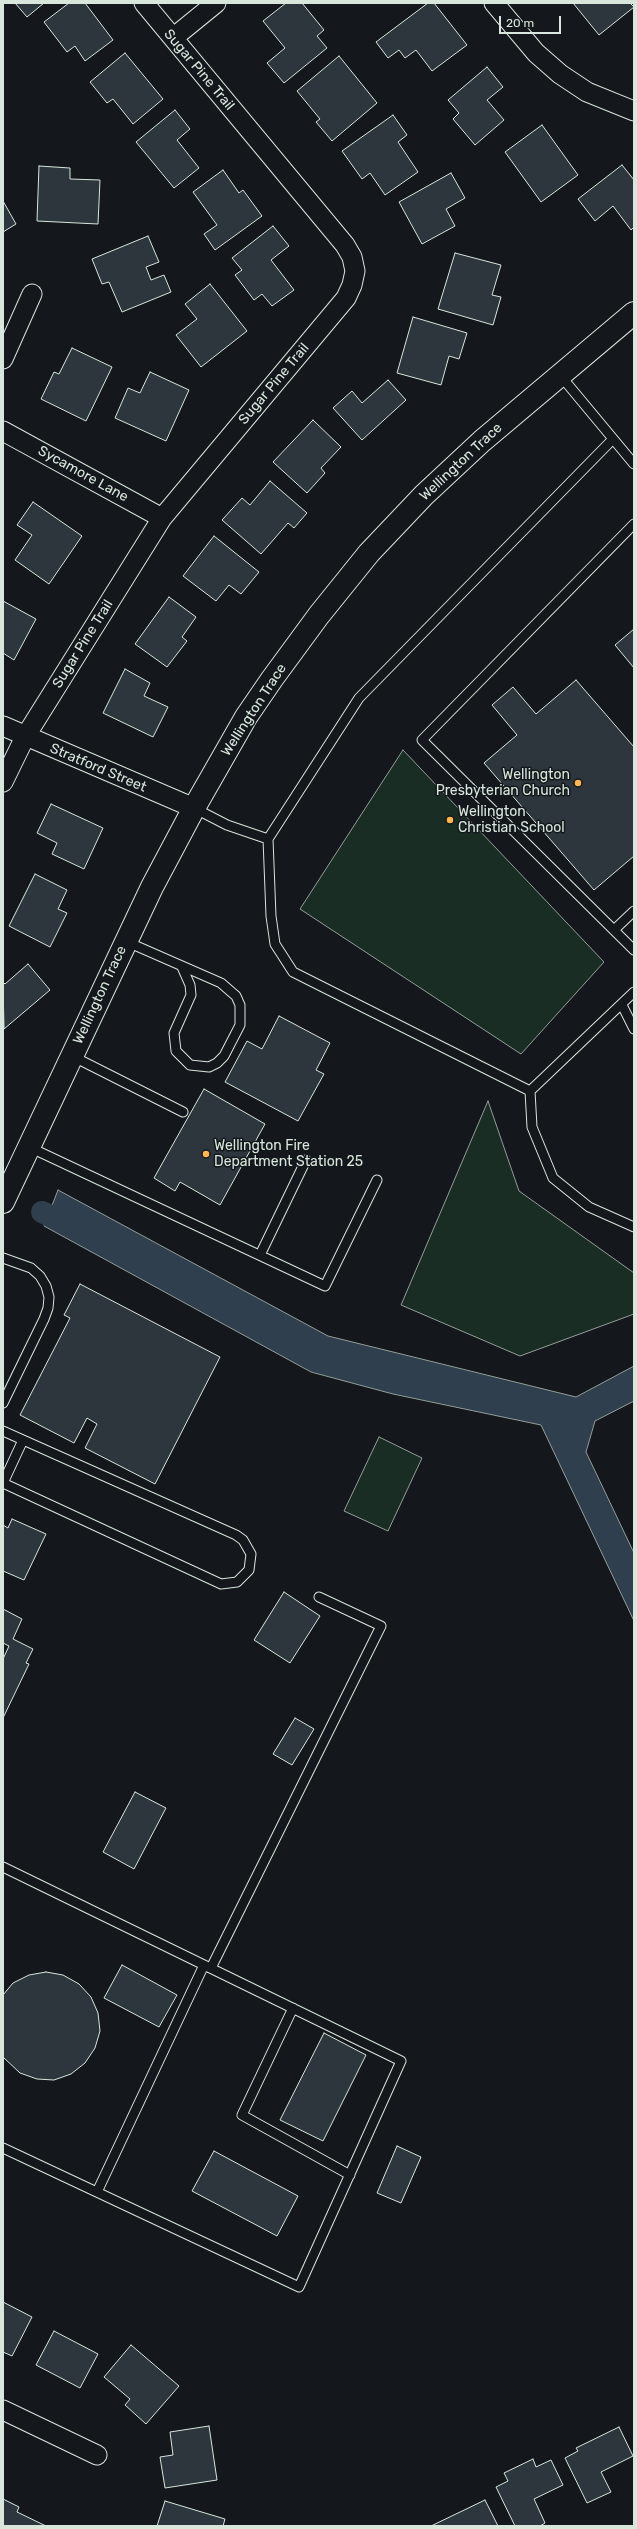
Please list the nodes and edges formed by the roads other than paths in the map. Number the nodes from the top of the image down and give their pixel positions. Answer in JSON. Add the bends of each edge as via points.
{"nodes":[{"id":1,"x":144,"y":3,"type":"edge"},
{"id":2,"x":216,"y":3,"type":"edge"},
{"id":3,"x":494,"y":3,"type":"edge"},
{"id":4,"x":173,"y":38,"type":"junction"},
{"id":5,"x":634,"y":111,"type":"edge"},
{"id":6,"x":32,"y":294,"type":"dead end"},
{"id":7,"x":634,"y":313,"type":"edge"},
{"id":8,"x":3,"y":359,"type":"edge"},
{"id":9,"x":560,"y":375,"type":"junction"},
{"id":10,"x":3,"y":431,"type":"edge"},
{"id":11,"x":612,"y":440,"type":"junction"},
{"id":12,"x":634,"y":464,"type":"edge"},
{"id":13,"x":162,"y":518,"type":"junction"},
{"id":14,"x":634,"y":524,"type":"edge"},
{"id":15,"x":3,"y":726,"type":"edge"},
{"id":16,"x":25,"y":737,"type":"junction"},
{"id":17,"x":3,"y":782,"type":"edge"},
{"id":18,"x":194,"y":808,"type":"junction"},
{"id":19,"x":268,"y":839,"type":"junction"},
{"id":20,"x":634,"y":911,"type":"edge"},
{"id":21,"x":614,"y":930,"type":"junction"},
{"id":22,"x":125,"y":941,"type":"junction"},
{"id":23,"x":634,"y":950,"type":"edge"},
{"id":24,"x":182,"y":967,"type":"junction"},
{"id":25,"x":634,"y":992,"type":"edge"},
{"id":26,"x":622,"y":1005,"type":"junction"},
{"id":27,"x":634,"y":1029,"type":"edge"},
{"id":28,"x":72,"y":1056,"type":"junction"},
{"id":29,"x":530,"y":1090,"type":"junction"},
{"id":30,"x":183,"y":1112,"type":"dead end"},
{"id":31,"x":29,"y":1147,"type":"junction"},
{"id":32,"x":306,"y":1160,"type":"dead end"},
{"id":33,"x":377,"y":1180,"type":"dead end"},
{"id":34,"x":3,"y":1202,"type":"edge"},
{"id":35,"x":634,"y":1227,"type":"edge"},
{"id":36,"x":260,"y":1255,"type":"junction"},
{"id":37,"x":3,"y":1258,"type":"edge"},
{"id":38,"x":3,"y":1403,"type":"edge"},
{"id":39,"x":3,"y":1431,"type":"edge"},
{"id":40,"x":23,"y":1440,"type":"junction"},
{"id":41,"x":319,"y":1597,"type":"dead end"},
{"id":42,"x":3,"y":1867,"type":"edge"},
{"id":43,"x":207,"y":1967,"type":"junction"},
{"id":44,"x":293,"y":2008,"type":"junction"},
{"id":45,"x":3,"y":2148,"type":"edge"},
{"id":46,"x":350,"y":2175,"type":"junction"},
{"id":47,"x":97,"y":2192,"type":"junction"},
{"id":48,"x":3,"y":2410,"type":"edge"},
{"id":49,"x":97,"y":2455,"type":"dead end"}],
"edges":[{"from":1,"to":4,"type":"street","name":"Sugar Pine Trail"},
{"from":2,"to":4,"type":"street"},
{"from":3,"to":5,"type":"street","via":[[536,53],[560,74],[587,92]]},
{"from":4,"to":13,"type":"street","name":"Sugar Pine Trail","via":[[345,245],[352,257],[354,271],[352,285],[346,298]]},
{"from":6,"to":8,"type":"street"},
{"from":7,"to":9,"type":"street","name":"Wellington Trace"},
{"from":9,"to":11,"type":"lane"},
{"from":9,"to":18,"type":"street","name":"Wellington Trace","via":[[482,441],[424,495],[369,554],[319,615],[272,679],[246,717]]},
{"from":10,"to":13,"type":"street","name":"Sycamore Lane"},
{"from":11,"to":12,"type":"lane"},
{"from":11,"to":19,"type":"lane","via":[[359,698]]},
{"from":13,"to":16,"type":"street","name":"Sugar Pine Trail"},
{"from":14,"to":21,"type":"lane","via":[[422,740]]},
{"from":15,"to":16,"type":"street","name":"Stratford Street"},
{"from":16,"to":17,"type":"street","name":"Sugar Pine Trail"},
{"from":16,"to":18,"type":"street","name":"Stratford Street"},
{"from":18,"to":19,"type":"lane","via":[[228,825]]},
{"from":18,"to":22,"type":"street","name":"Wellington Trace"},
{"from":19,"to":29,"type":"lane","via":[[271,916],[275,944],[293,972]]},
{"from":20,"to":21,"type":"lane"},
{"from":21,"to":23,"type":"lane"},
{"from":22,"to":24,"type":"lane"},
{"from":22,"to":28,"type":"street","name":"Wellington Trace"},
{"from":24,"to":24,"type":"lane","via":[[230,988],[240,1005],[240,1025],[224,1056],[208,1067],[190,1065],[176,1052],[174,1033],[191,995],[190,985]]},
{"from":25,"to":26,"type":"lane"},
{"from":26,"to":27,"type":"lane"},
{"from":26,"to":29,"type":"lane"},
{"from":28,"to":30,"type":"lane"},
{"from":28,"to":31,"type":"street","name":"Wellington Trace"},
{"from":29,"to":35,"type":"lane","via":[[532,1127],[553,1178],[589,1207]]},
{"from":31,"to":34,"type":"street","name":"Wellington Trace"},
{"from":31,"to":36,"type":"lane"},
{"from":32,"to":36,"type":"lane"},
{"from":33,"to":36,"type":"lane","via":[[325,1286]]},
{"from":37,"to":38,"type":"lane","via":[[31,1268],[40,1276],[49,1297],[44,1319]]},
{"from":39,"to":40,"type":"lane"},
{"from":40,"to":40,"type":"lane","via":[[236,1535],[243,1540],[251,1554],[249,1570],[237,1582],[221,1584],[3,1483]]},
{"from":41,"to":43,"type":"lane","via":[[381,1626]]},
{"from":42,"to":43,"type":"lane"},
{"from":43,"to":44,"type":"lane"},
{"from":43,"to":47,"type":"lane"},
{"from":44,"to":46,"type":"lane","via":[[242,2115]]},
{"from":44,"to":46,"type":"lane","via":[[402,2061]]},
{"from":45,"to":47,"type":"lane"},
{"from":46,"to":47,"type":"lane","via":[[300,2287]]},
{"from":48,"to":49,"type":"street"}]}
